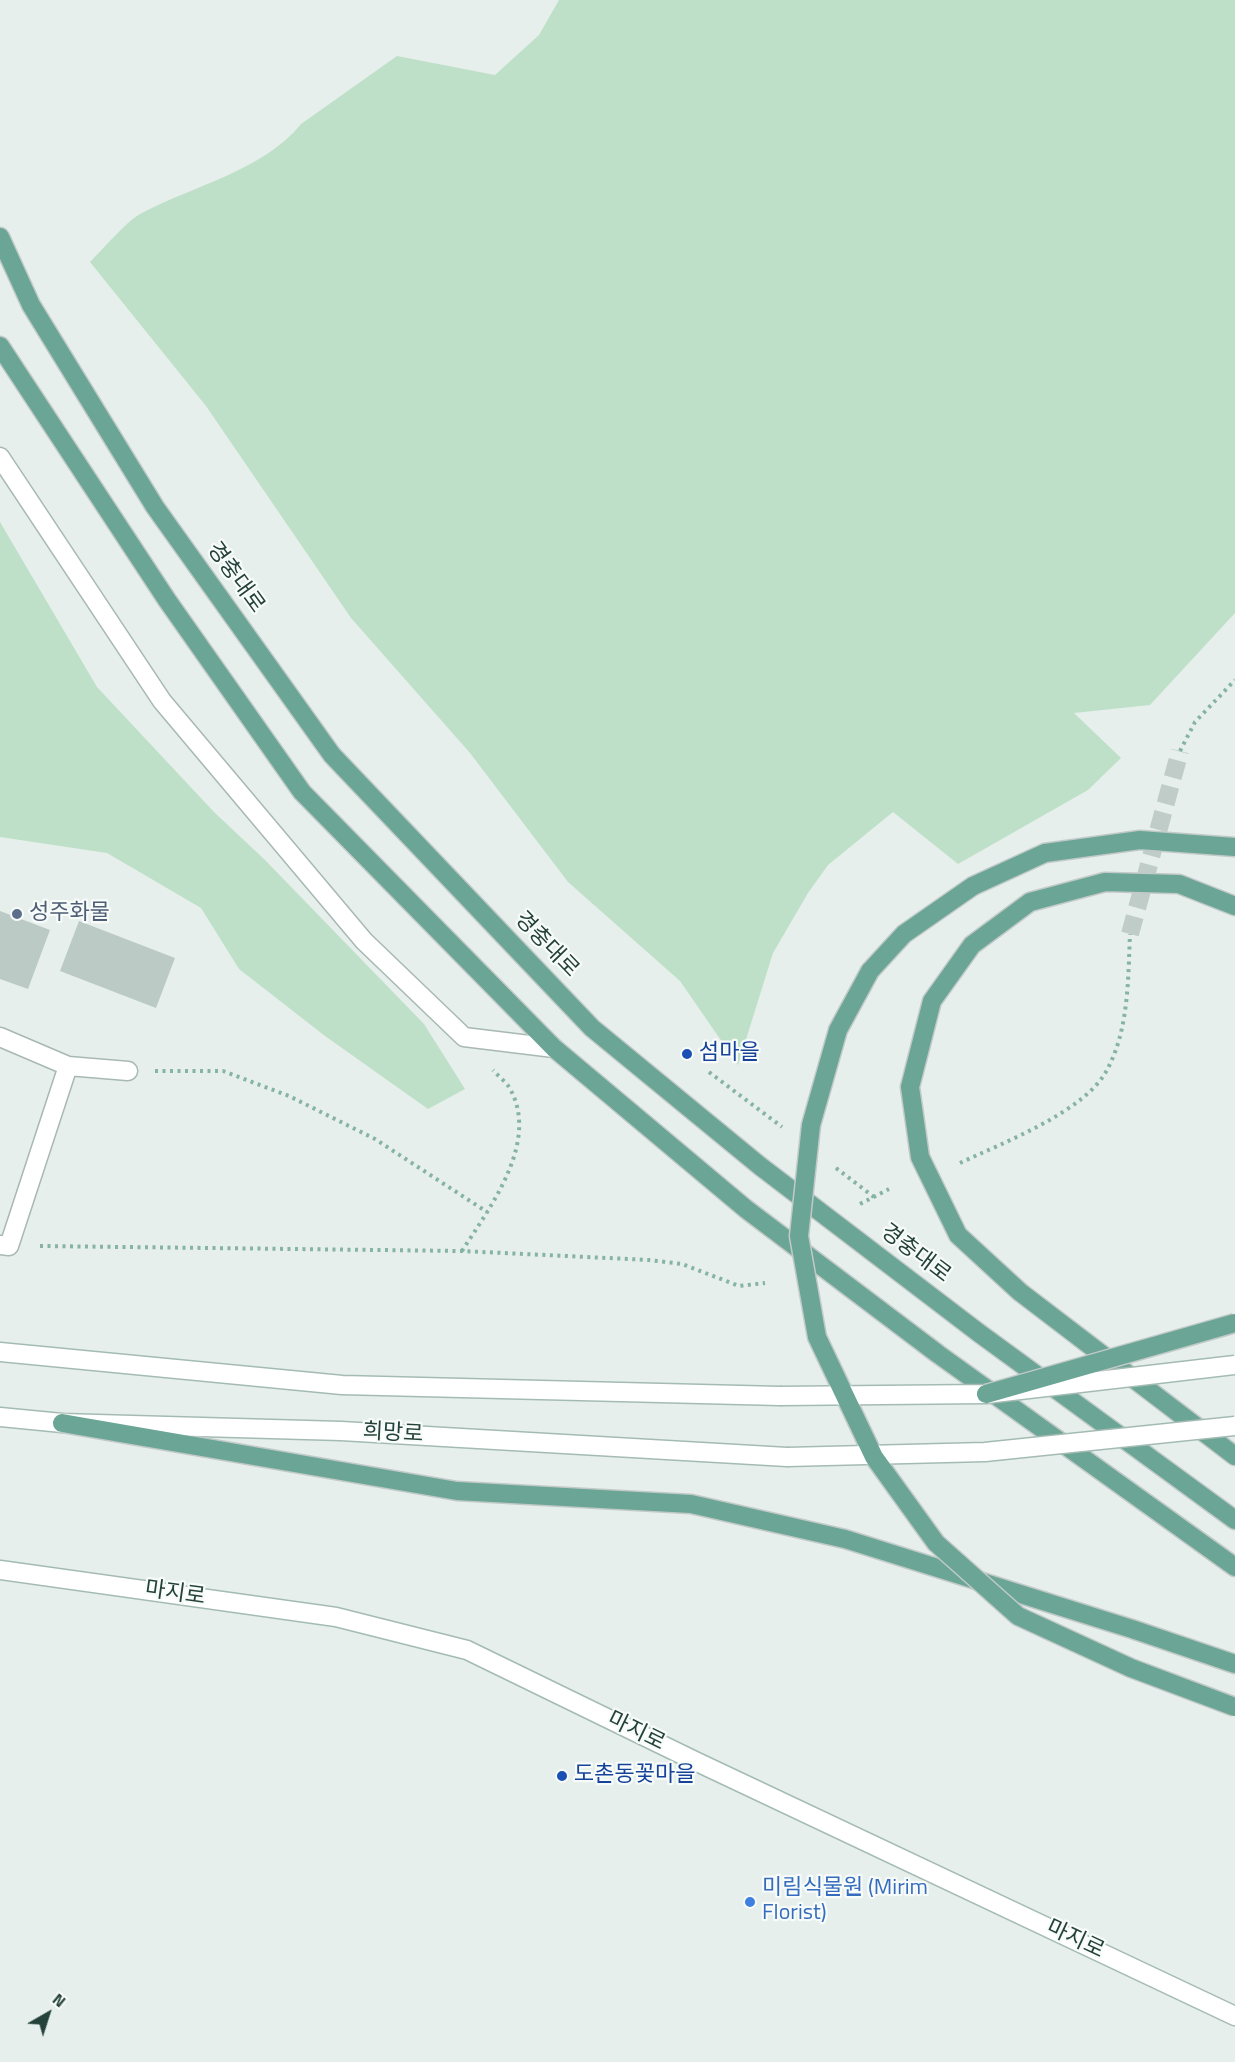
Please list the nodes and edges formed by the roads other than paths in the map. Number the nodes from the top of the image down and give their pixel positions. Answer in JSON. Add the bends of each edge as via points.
{"nodes":[{"id":1,"x":0,"y":237,"type":"edge"},
{"id":2,"x":0,"y":346,"type":"edge"},
{"id":3,"x":0,"y":457,"type":"edge"},
{"id":4,"x":1235,"y":847,"type":"edge"},
{"id":5,"x":1235,"y":906,"type":"edge"},
{"id":6,"x":0,"y":1037,"type":"edge"},
{"id":7,"x":554,"y":1048,"type":"junction"},
{"id":8,"x":68,"y":1066,"type":"junction"},
{"id":9,"x":128,"y":1071,"type":"road end"},
{"id":10,"x":4,"y":1245,"type":"edge"},
{"id":11,"x":1235,"y":1323,"type":"edge"},
{"id":12,"x":0,"y":1352,"type":"edge"},
{"id":13,"x":1235,"y":1365,"type":"edge"},
{"id":14,"x":986,"y":1394,"type":"junction"},
{"id":15,"x":0,"y":1417,"type":"edge"},
{"id":16,"x":62,"y":1423,"type":"junction"},
{"id":17,"x":1235,"y":1426,"type":"edge"},
{"id":18,"x":1235,"y":1456,"type":"edge"},
{"id":19,"x":1235,"y":1520,"type":"edge"},
{"id":20,"x":1235,"y":1567,"type":"edge"},
{"id":21,"x":0,"y":1570,"type":"edge"},
{"id":22,"x":1235,"y":1664,"type":"edge"},
{"id":23,"x":1235,"y":1707,"type":"edge"},
{"id":24,"x":1235,"y":2016,"type":"edge"}],
"edges":[{"from":1,"to":19,"type":"main road","name":"경충대로","via":[[30,305],[155,507],[332,755],[592,1028],[760,1166],[988,1340]]},
{"from":2,"to":7,"type":"main road","via":[[167,600],[302,792]]},
{"from":3,"to":7,"type":"main road","via":[[162,701],[364,941],[464,1037]]},
{"from":4,"to":23,"type":"main road","bridge":true,"via":[[1140,840],[1045,853],[973,886],[904,934],[870,971],[838,1030],[811,1125],[799,1236],[818,1337],[874,1457],[936,1543],[1018,1616],[1131,1668]]},
{"from":5,"to":18,"type":"main road","via":[[1179,884],[1105,882],[1030,902],[972,945],[932,1001],[910,1087],[920,1157],[958,1235],[1020,1292]]},
{"from":6,"to":8,"type":"main road"},
{"from":7,"to":20,"type":"main road","via":[[746,1209],[938,1354]]},
{"from":8,"to":9,"type":"main road"},
{"from":8,"to":10,"type":"main road"},
{"from":11,"to":14,"type":"main road","bridge":true},
{"from":12,"to":14,"type":"main road","bridge":true,"via":[[342,1385],[780,1396]]},
{"from":13,"to":14,"type":"main road","bridge":true},
{"from":15,"to":16,"type":"main road","name":"희망로"},
{"from":16,"to":17,"type":"main road","name":"희망로","bridge":true,"via":[[341,1431],[787,1457],[985,1452]]},
{"from":16,"to":22,"type":"main road","via":[[457,1491],[691,1504],[845,1539]]},
{"from":21,"to":24,"type":"main road","name":"마지로","via":[[336,1617],[467,1650]]}]}
